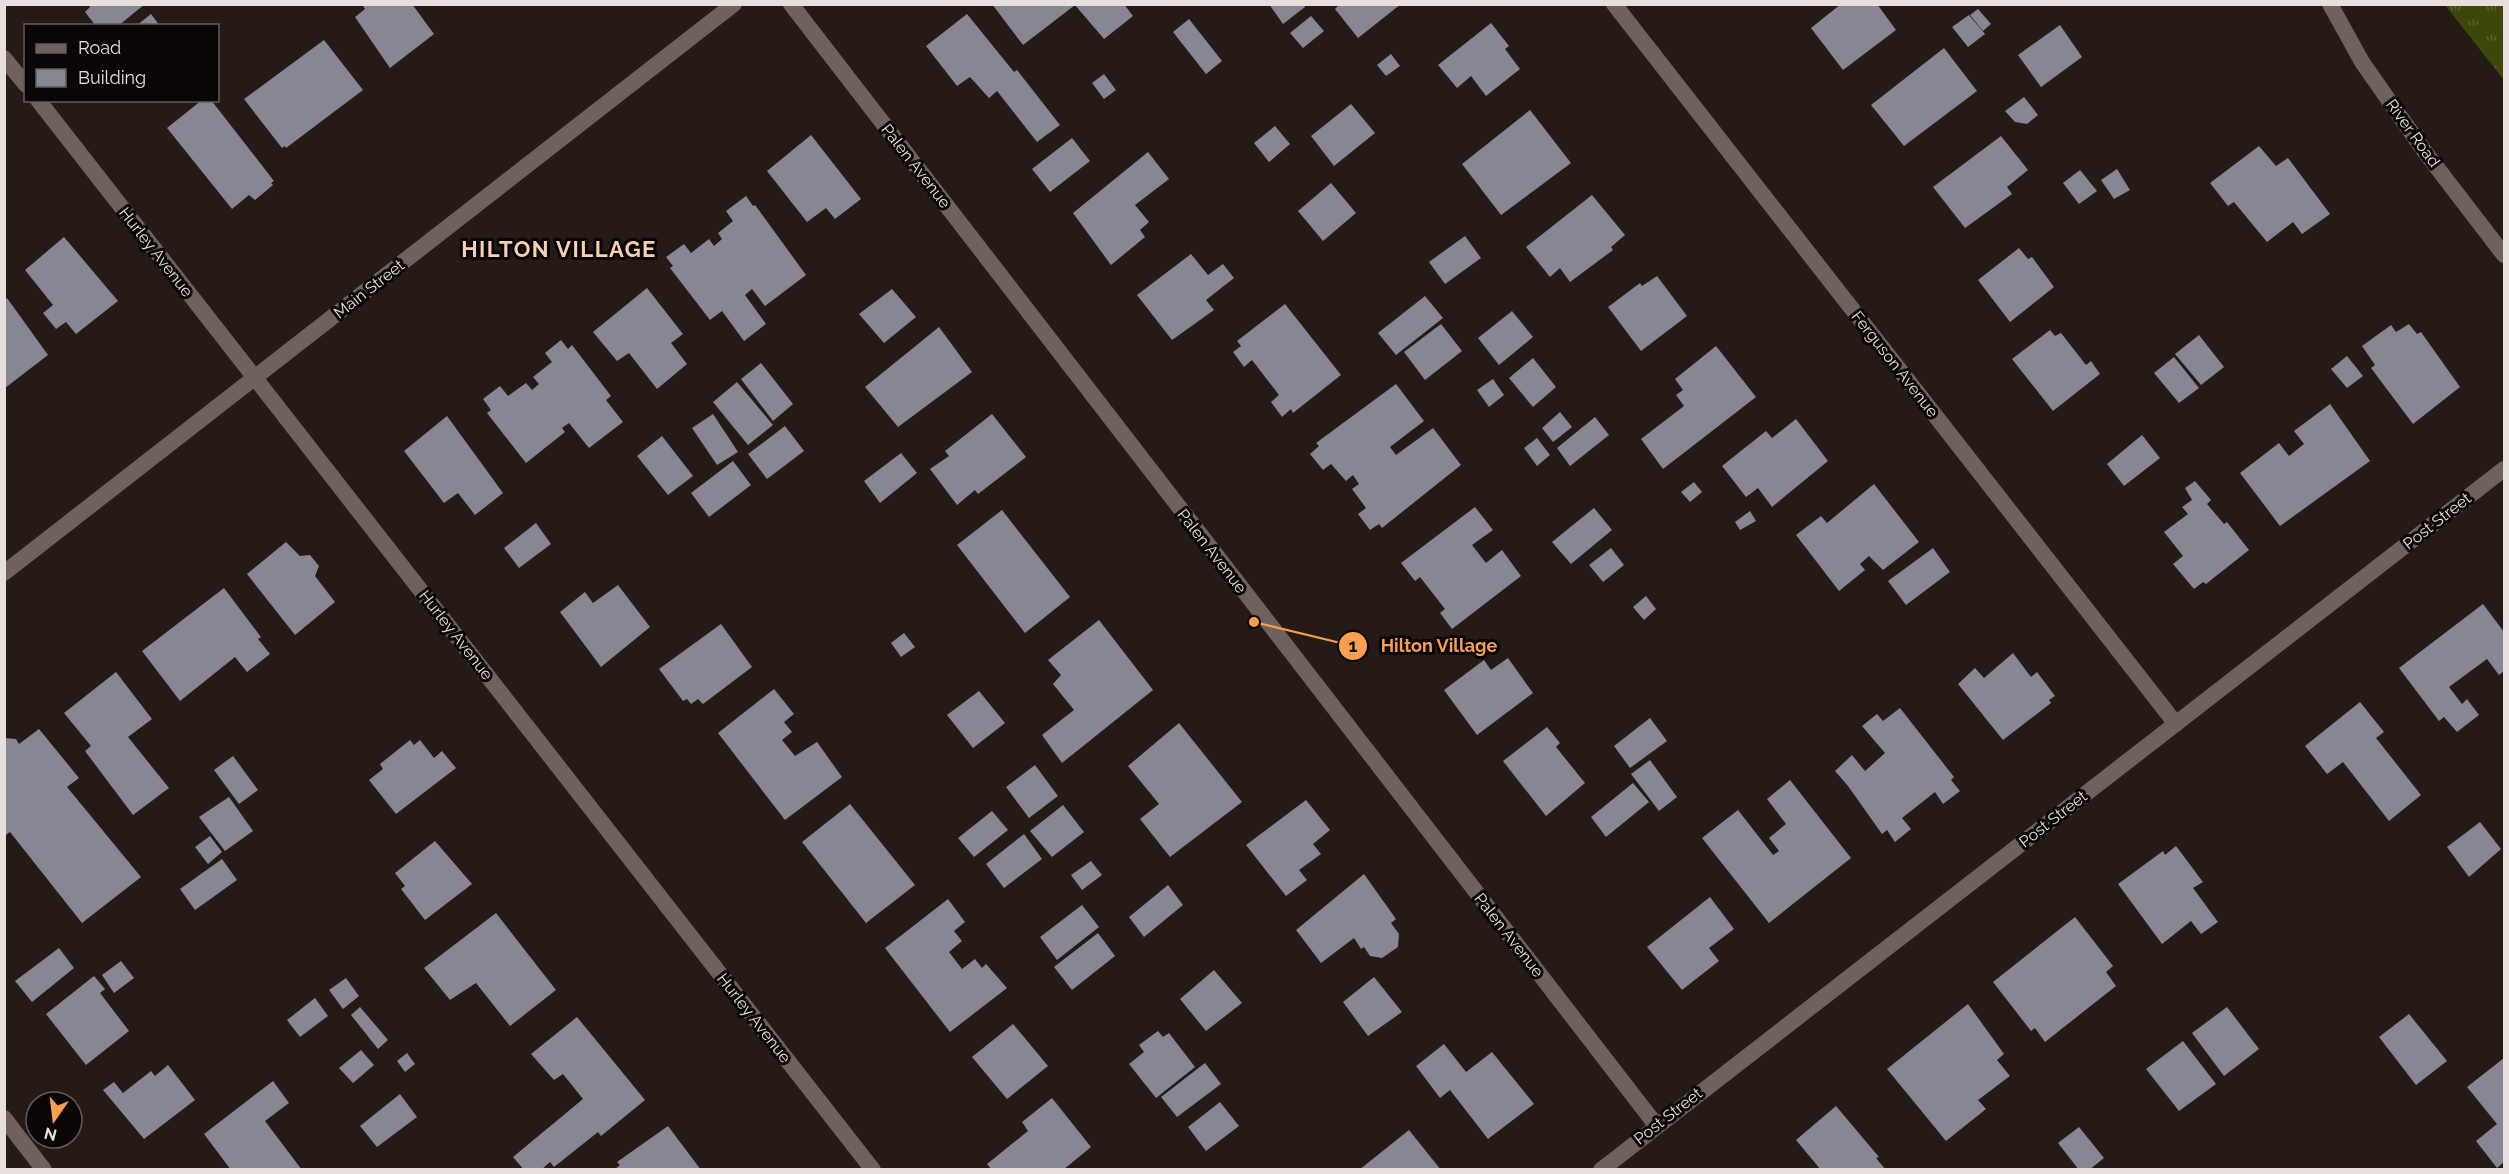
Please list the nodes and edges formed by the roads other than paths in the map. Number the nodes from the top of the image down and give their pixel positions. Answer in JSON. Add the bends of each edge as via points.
{"nodes":[{"id":1,"x":734,"y":4,"type":"edge"},
{"id":2,"x":791,"y":4,"type":"edge"},
{"id":3,"x":1614,"y":4,"type":"edge"},
{"id":4,"x":2330,"y":4,"type":"edge"},
{"id":5,"x":4,"y":58,"type":"edge"},
{"id":6,"x":24,"y":83,"type":"edge"},
{"id":7,"x":40,"y":102,"type":"edge"},
{"id":8,"x":2505,"y":255,"type":"edge"},
{"id":9,"x":255,"y":378,"type":"junction"},
{"id":10,"x":2505,"y":469,"type":"edge"},
{"id":11,"x":4,"y":573,"type":"edge"},
{"id":12,"x":2176,"y":724,"type":"junction"},
{"id":13,"x":4,"y":1118,"type":"edge"},
{"id":14,"x":1656,"y":1125,"type":"junction"},
{"id":15,"x":44,"y":1170,"type":"edge"},
{"id":16,"x":873,"y":1170,"type":"edge"},
{"id":17,"x":1601,"y":1170,"type":"edge"}],
"edges":[{"from":1,"to":9,"type":"street","name":"Main Street"},
{"from":2,"to":14,"type":"street","name":"Palen Avenue"},
{"from":3,"to":12,"type":"street","name":"Ferguson Avenue"},
{"from":4,"to":8,"type":"street","name":"River Road","via":[[2362,62]]},
{"from":5,"to":6,"type":"street"},
{"from":7,"to":9,"type":"street","name":"Hurley Avenue"},
{"from":9,"to":11,"type":"street","name":"Main Street"},
{"from":9,"to":16,"type":"street","name":"Hurley Avenue"},
{"from":10,"to":12,"type":"street","name":"Post Street"},
{"from":12,"to":14,"type":"street","name":"Post Street"},
{"from":13,"to":15,"type":"street"},
{"from":14,"to":17,"type":"street","name":"Post Street"}]}
